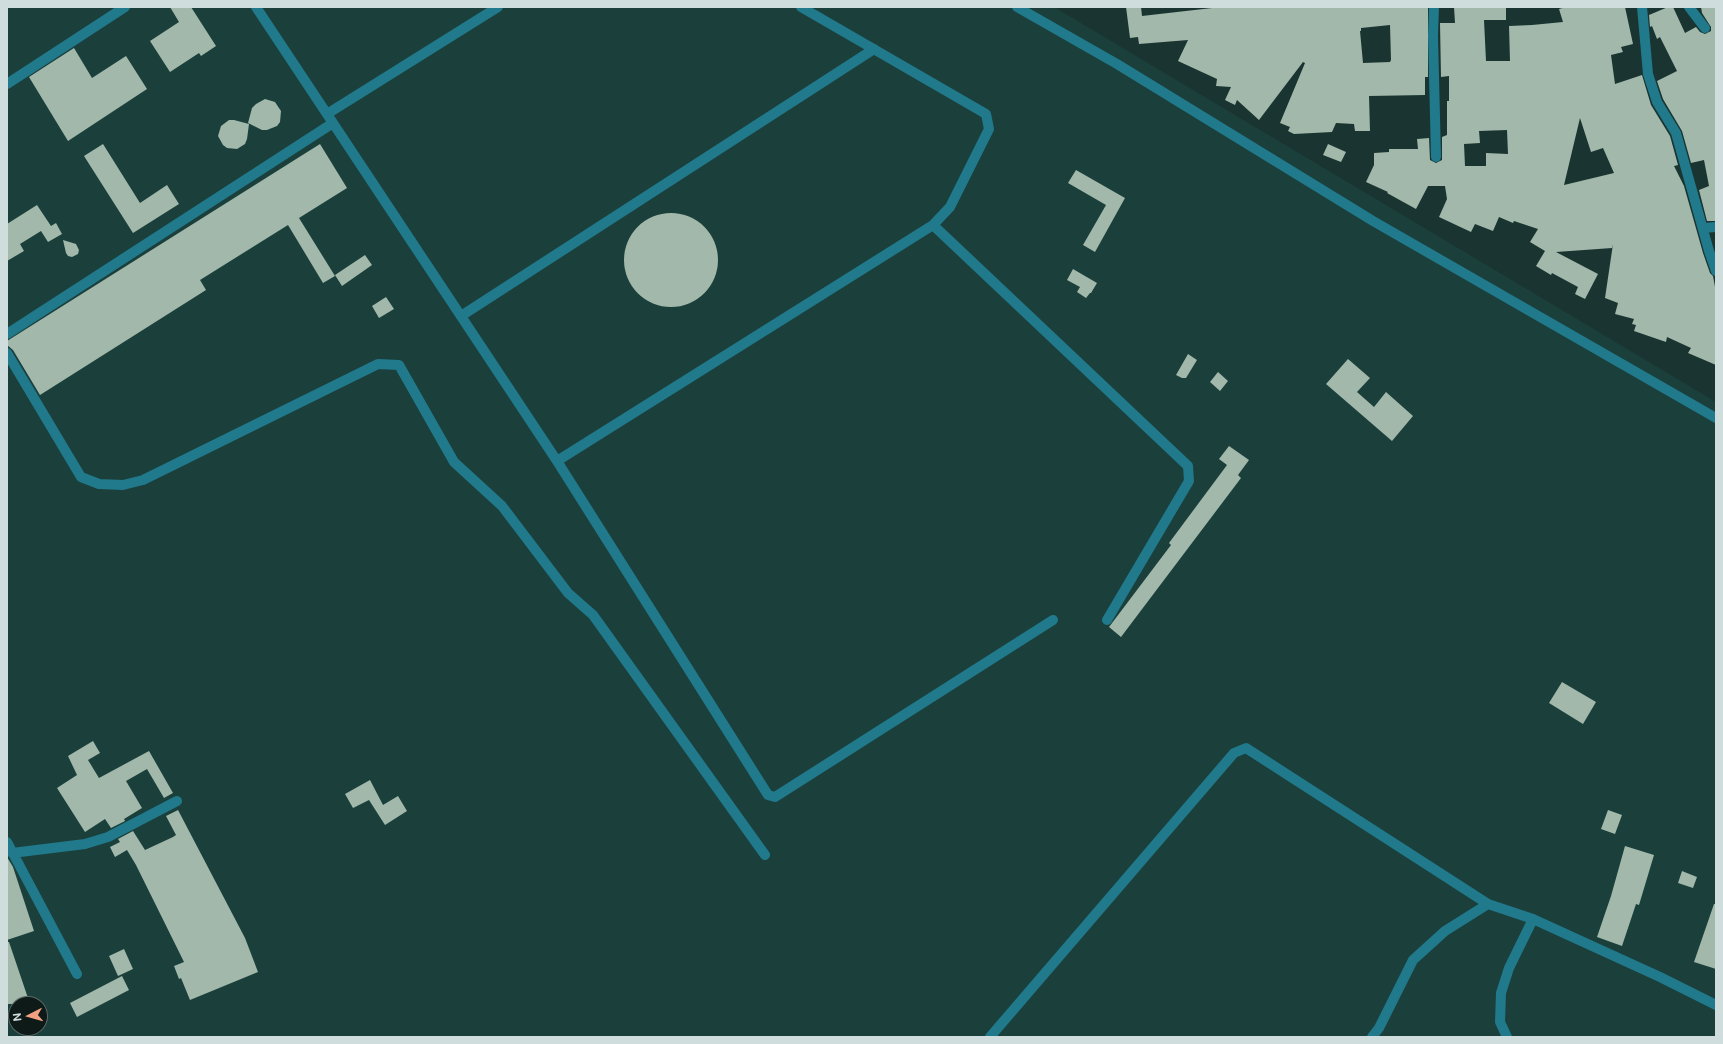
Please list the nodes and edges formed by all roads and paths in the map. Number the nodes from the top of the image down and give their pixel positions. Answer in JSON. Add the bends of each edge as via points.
{"nodes":[{"id":1,"x":125,"y":7,"type":"edge"},
{"id":2,"x":256,"y":7,"type":"edge"},
{"id":3,"x":498,"y":7,"type":"edge"},
{"id":4,"x":801,"y":7,"type":"edge"},
{"id":5,"x":1016,"y":7,"type":"edge"},
{"id":6,"x":1434,"y":7,"type":"edge"},
{"id":7,"x":1642,"y":7,"type":"edge"},
{"id":8,"x":1689,"y":7,"type":"edge"},
{"id":9,"x":1705,"y":28,"type":"dead end"},
{"id":10,"x":874,"y":49,"type":"junction"},
{"id":11,"x":7,"y":84,"type":"edge"},
{"id":12,"x":327,"y":114,"type":"junction"},
{"id":13,"x":333,"y":123,"type":"junction"},
{"id":14,"x":1436,"y":157,"type":"dead end"},
{"id":15,"x":933,"y":225,"type":"junction"},
{"id":16,"x":1716,"y":227,"type":"edge"},
{"id":17,"x":1703,"y":228,"type":"junction"},
{"id":18,"x":1716,"y":271,"type":"edge"},
{"id":19,"x":461,"y":316,"type":"junction"},
{"id":20,"x":7,"y":334,"type":"edge"},
{"id":21,"x":7,"y":353,"type":"edge"},
{"id":22,"x":1716,"y":418,"type":"edge"},
{"id":23,"x":557,"y":461,"type":"junction"},
{"id":24,"x":1053,"y":620,"type":"dead end"},
{"id":25,"x":1107,"y":620,"type":"dead end"},
{"id":26,"x":177,"y":801,"type":"dead end"},
{"id":27,"x":7,"y":842,"type":"edge"},
{"id":28,"x":12,"y":853,"type":"junction"},
{"id":29,"x":765,"y":855,"type":"dead end"},
{"id":30,"x":1488,"y":904,"type":"junction"},
{"id":31,"x":1533,"y":919,"type":"junction"},
{"id":32,"x":77,"y":974,"type":"dead end"},
{"id":33,"x":1716,"y":1005,"type":"edge"},
{"id":34,"x":990,"y":1037,"type":"edge"},
{"id":35,"x":1372,"y":1037,"type":"edge"},
{"id":36,"x":1507,"y":1037,"type":"edge"}],
"edges":[{"from":1,"to":11,"type":"street"},
{"from":2,"to":12,"type":"street"},
{"from":3,"to":12,"type":"street"},
{"from":4,"to":10,"type":"street"},
{"from":5,"to":22,"type":"street","via":[[1117,64],[1373,221]]},
{"from":6,"to":14,"type":"street"},
{"from":7,"to":17,"type":"street","via":[[1648,74],[1657,102],[1676,133]]},
{"from":8,"to":9,"type":"street"},
{"from":10,"to":15,"type":"street","via":[[986,114],[989,129],[950,207]]},
{"from":10,"to":19,"type":"street"},
{"from":12,"to":13,"type":"street"},
{"from":13,"to":19,"type":"street"},
{"from":13,"to":20,"type":"street"},
{"from":15,"to":23,"type":"street"},
{"from":15,"to":25,"type":"street","via":[[1188,466],[1189,481]]},
{"from":16,"to":17,"type":"street"},
{"from":17,"to":18,"type":"street"},
{"from":19,"to":23,"type":"street"},
{"from":21,"to":29,"type":"street","via":[[81,477],[99,484],[123,485],[143,480],[378,364],[399,365],[454,462],[502,506],[568,593],[593,615]]},
{"from":23,"to":24,"type":"street","via":[[768,795],[775,797]]},
{"from":26,"to":28,"type":"street","via":[[108,837],[85,844]]},
{"from":27,"to":28,"type":"street"},
{"from":28,"to":32,"type":"street"},
{"from":30,"to":31,"type":"street"},
{"from":30,"to":34,"type":"street","via":[[1246,748],[1234,753]]},
{"from":30,"to":35,"type":"street","via":[[1445,931],[1413,960]]},
{"from":31,"to":33,"type":"street"},
{"from":31,"to":36,"type":"street","via":[[1509,968],[1501,993],[1500,1022]]}]}
